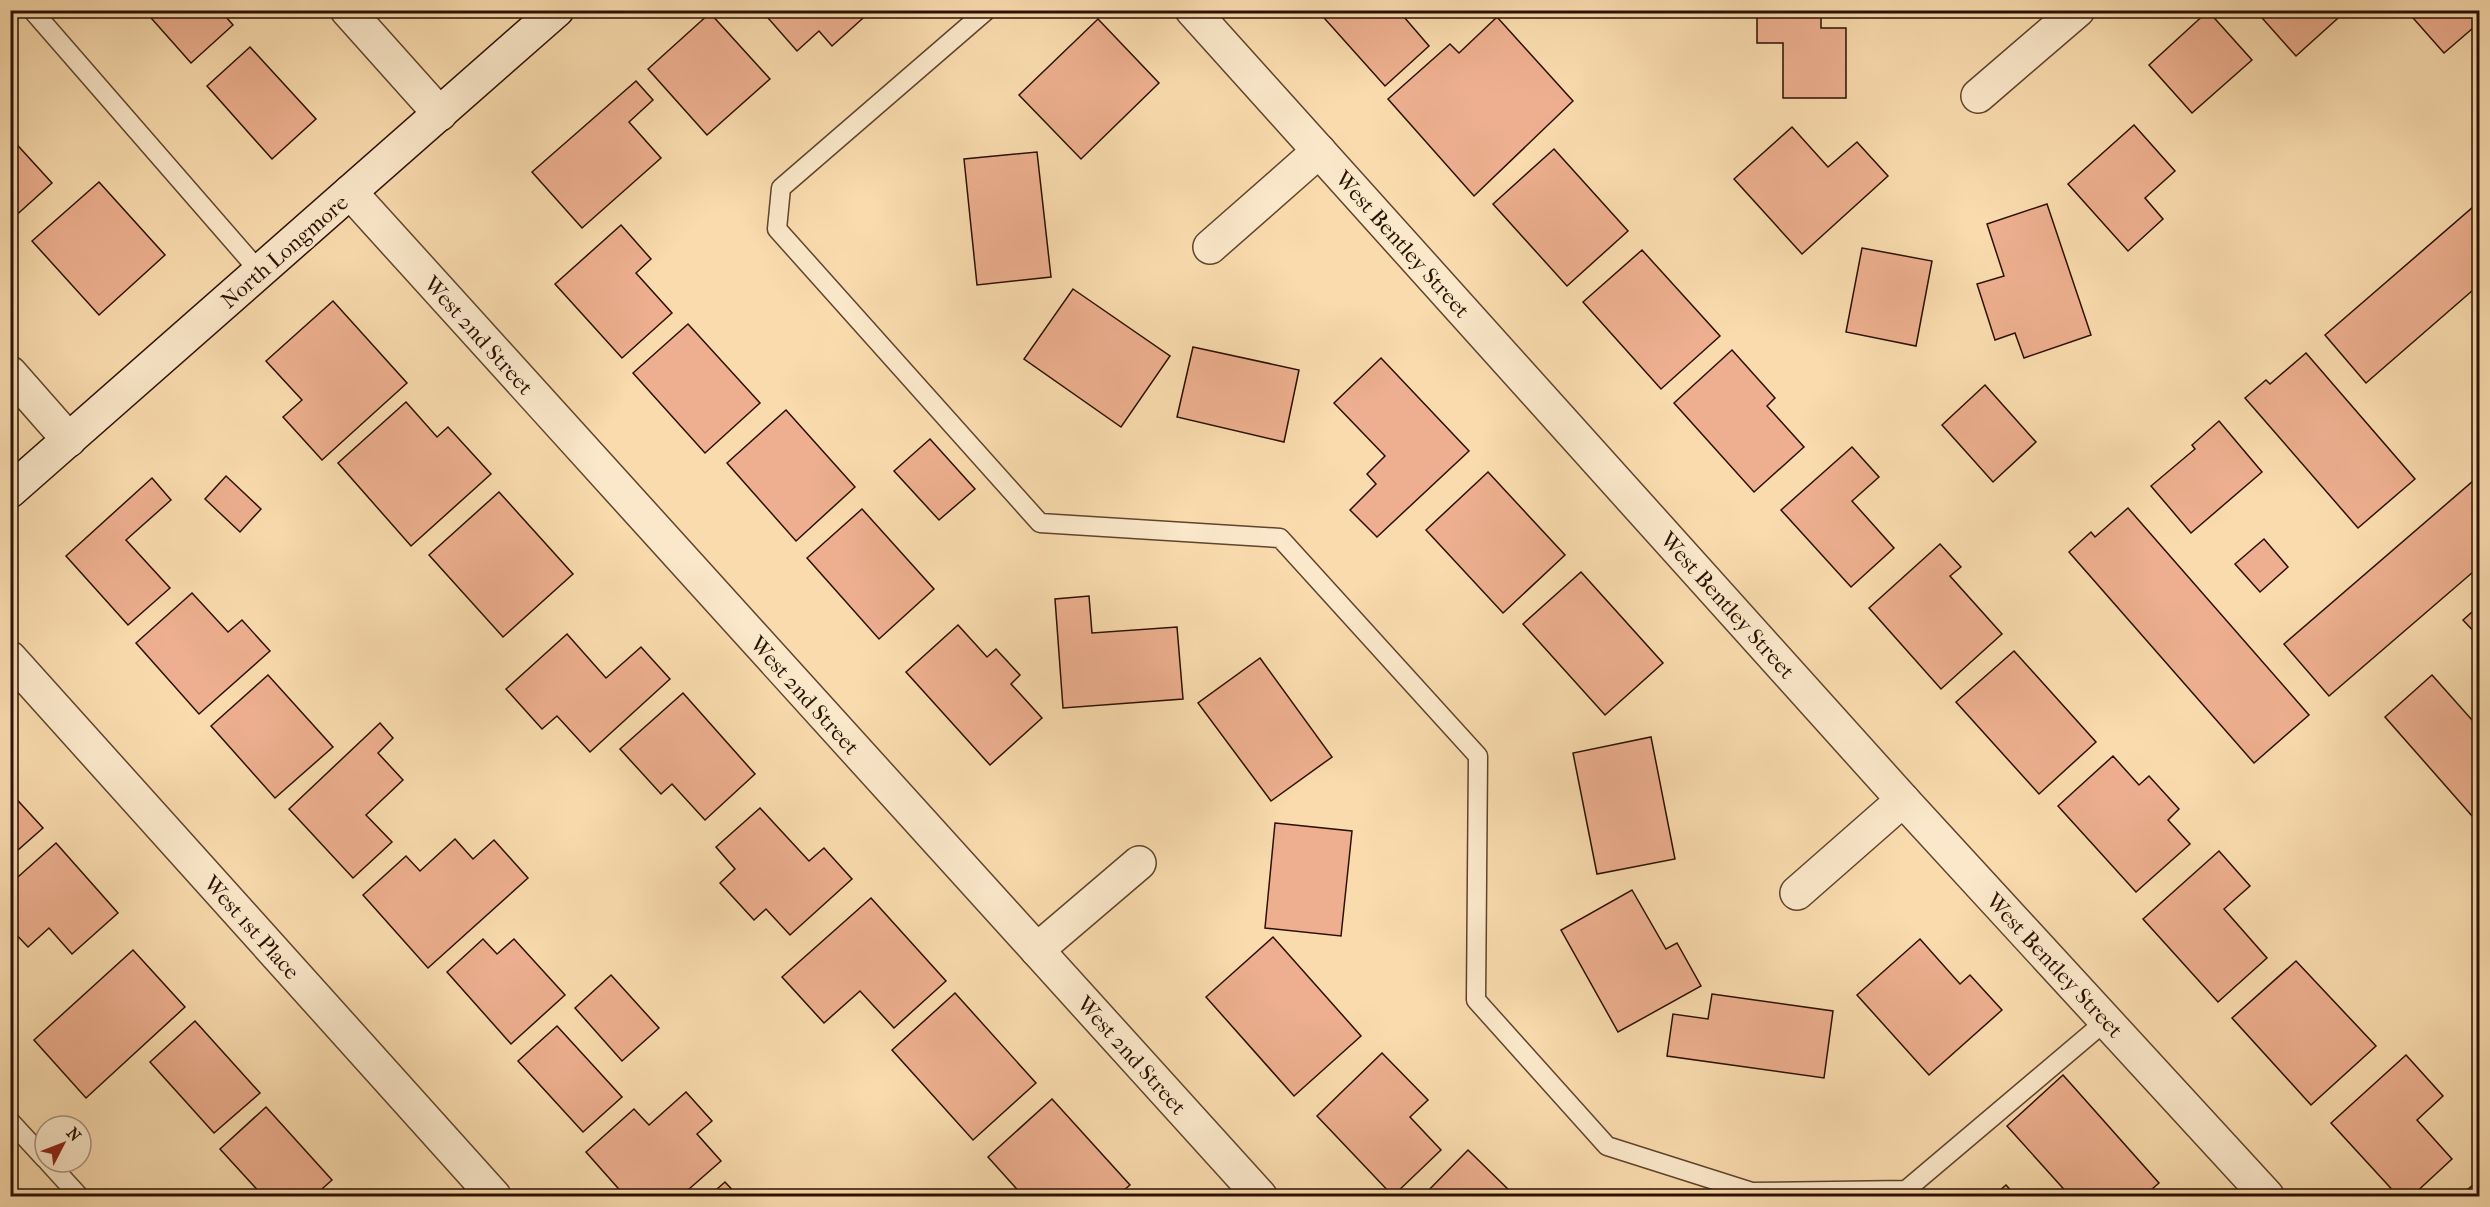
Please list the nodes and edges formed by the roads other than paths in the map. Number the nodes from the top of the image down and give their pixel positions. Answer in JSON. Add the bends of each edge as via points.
{"nodes":[{"id":1,"x":32,"y":10,"type":"edge"},
{"id":2,"x":347,"y":10,"type":"edge"},
{"id":3,"x":557,"y":10,"type":"edge"},
{"id":4,"x":987,"y":10,"type":"edge"},
{"id":5,"x":1192,"y":10,"type":"edge"},
{"id":6,"x":2078,"y":10,"type":"edge"},
{"id":7,"x":1978,"y":96,"type":"dead end"},
{"id":8,"x":440,"y":114,"type":"junction"},
{"id":9,"x":1319,"y":151,"type":"junction"},
{"id":10,"x":350,"y":192,"type":"junction"},
{"id":11,"x":1210,"y":247,"type":"dead end"},
{"id":12,"x":260,"y":272,"type":"junction"},
{"id":13,"x":10,"y":374,"type":"edge"},
{"id":14,"x":69,"y":440,"type":"junction"},
{"id":15,"x":10,"y":491,"type":"edge"},
{"id":16,"x":10,"y":658,"type":"edge"},
{"id":17,"x":1903,"y":800,"type":"junction"},
{"id":18,"x":1139,"y":863,"type":"dead end"},
{"id":19,"x":1797,"y":893,"type":"dead end"},
{"id":20,"x":1037,"y":950,"type":"junction"},
{"id":21,"x":2107,"y":1020,"type":"junction"},
{"id":22,"x":10,"y":1121,"type":"edge"},
{"id":23,"x":33,"y":1146,"type":"edge"},
{"id":24,"x":58,"y":1174,"type":"edge"},
{"id":25,"x":79,"y":1197,"type":"edge"},
{"id":26,"x":495,"y":1197,"type":"edge"},
{"id":27,"x":1260,"y":1197,"type":"edge"},
{"id":28,"x":2267,"y":1197,"type":"edge"}],
"edges":[{"from":1,"to":12,"type":"lane"},
{"from":2,"to":8,"type":"street"},
{"from":3,"to":8,"type":"street","name":"North Longmore"},
{"from":4,"to":21,"type":"lane","via":[[781,188],[777,229],[1040,523],[1280,538],[1478,756],[1476,1000],[1607,1146],[1752,1191],[1906,1190]]},
{"from":5,"to":9,"type":"street","name":"West Bentley Street"},
{"from":6,"to":7,"type":"street"},
{"from":8,"to":10,"type":"street","name":"North Longmore"},
{"from":9,"to":11,"type":"street"},
{"from":9,"to":17,"type":"street","name":"West Bentley Street"},
{"from":10,"to":12,"type":"street","name":"North Longmore"},
{"from":10,"to":20,"type":"street","name":"West 2nd Street"},
{"from":12,"to":14,"type":"street","name":"North Longmore"},
{"from":13,"to":14,"type":"street"},
{"from":14,"to":15,"type":"street","name":"North Longmore"},
{"from":16,"to":26,"type":"street","name":"West 1st Place"},
{"from":17,"to":19,"type":"street"},
{"from":17,"to":21,"type":"street","name":"West Bentley Street"},
{"from":18,"to":20,"type":"street"},
{"from":20,"to":27,"type":"street","name":"West 2nd Street"},
{"from":21,"to":28,"type":"street","name":"West Bentley Street"},
{"from":22,"to":23,"type":"lane"},
{"from":24,"to":25,"type":"lane"}]}
